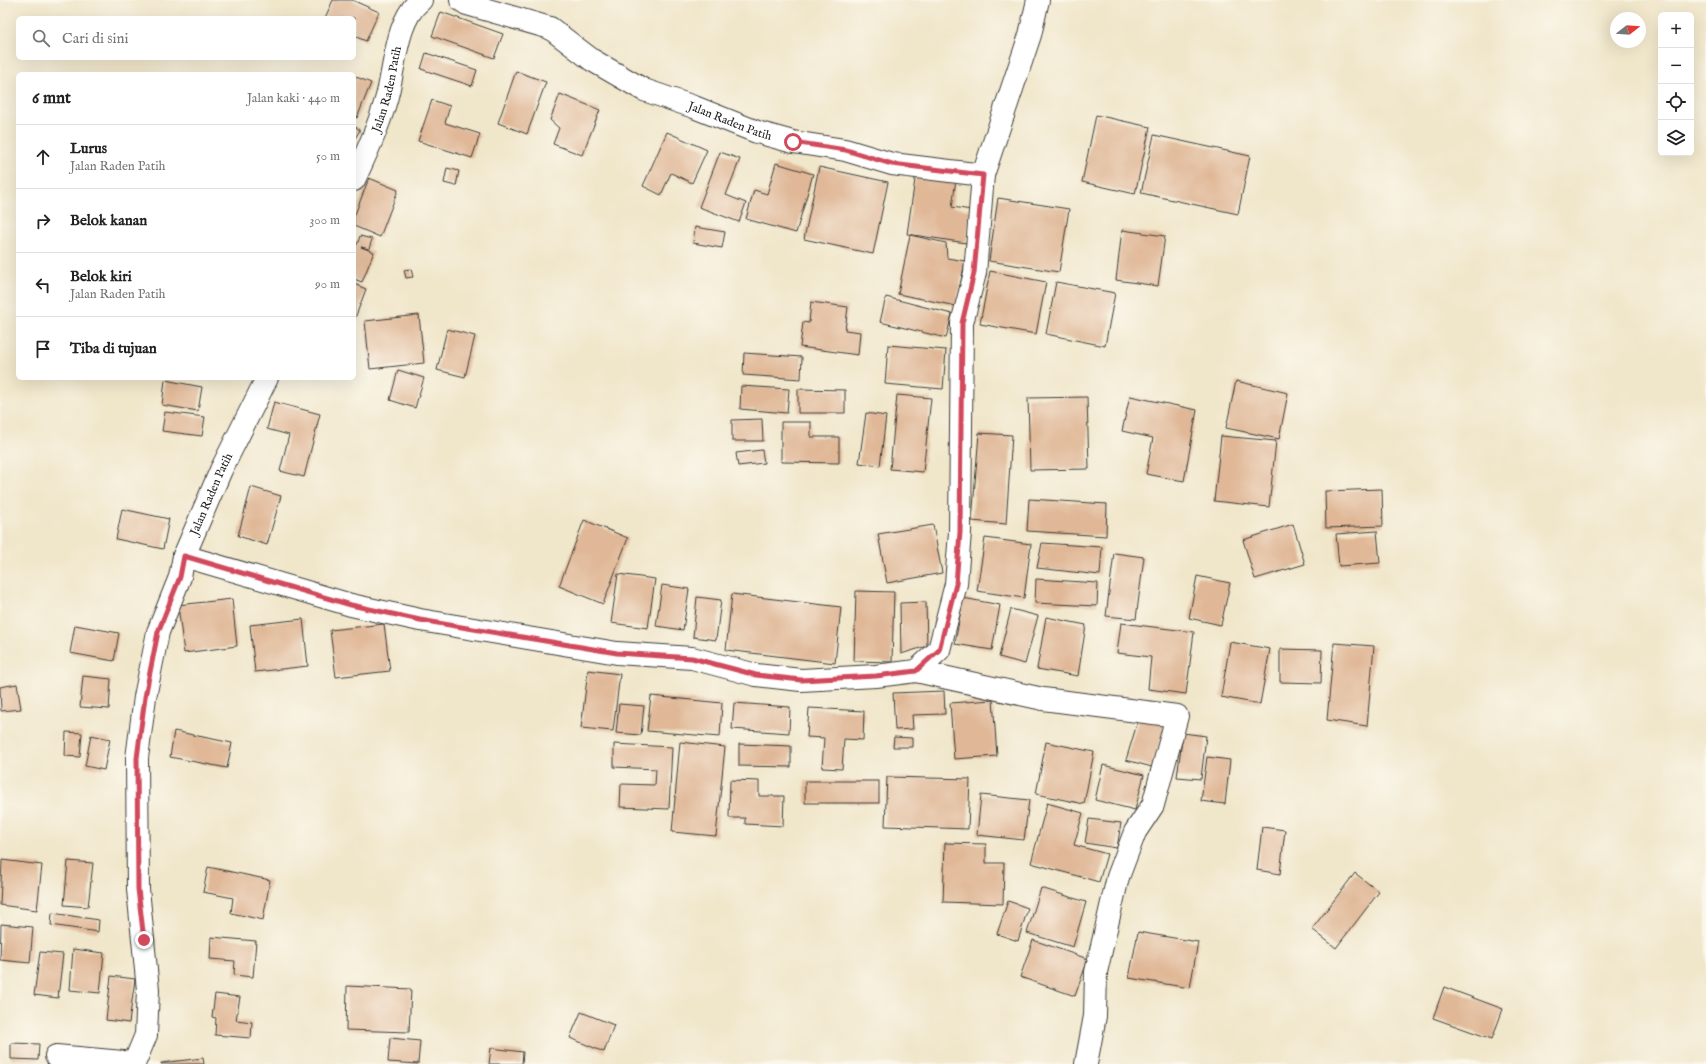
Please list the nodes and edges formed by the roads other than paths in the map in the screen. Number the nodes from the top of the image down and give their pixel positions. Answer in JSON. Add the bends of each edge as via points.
{"nodes":[{"id":1,"x":421,"y":0,"type":"edge"},
{"id":2,"x":460,"y":0,"type":"edge"},
{"id":3,"x":1038,"y":0,"type":"edge"},
{"id":4,"x":983,"y":175,"type":"junction"},
{"id":5,"x":356,"y":176,"type":"edge"},
{"id":6,"x":266,"y":380,"type":"edge"},
{"id":7,"x":184,"y":556,"type":"junction"},
{"id":8,"x":916,"y":671,"type":"junction"},
{"id":9,"x":56,"y":1056,"type":"dead end"},
{"id":10,"x":134,"y":1063,"type":"edge"},
{"id":11,"x":1086,"y":1064,"type":"edge"}],
"edges":[{"from":1,"to":5,"type":"street","name":"Jalan Raden Patih","via":[[404,22],[387,98],[376,133]]},
{"from":2,"to":4,"type":"street","name":"Jalan Raden Patih","via":[[550,28],[592,60],[644,90],[757,132],[793,142],[846,150],[892,164]]},
{"from":3,"to":4,"type":"street","via":[[1030,35]]},
{"from":4,"to":8,"type":"street","via":[[974,273],[962,323],[960,532],[956,584],[939,650]]},
{"from":6,"to":7,"type":"street","name":"Jalan Raden Patih","via":[[221,470]]},
{"from":7,"to":8,"type":"street","via":[[351,605],[420,620],[617,653],[692,658],[756,675],[801,680]]},
{"from":7,"to":10,"type":"street","name":"Jalan Raden Patih","via":[[180,577],[158,632],[145,697],[137,758],[138,889],[148,990],[146,1036]]},
{"from":8,"to":11,"type":"street","via":[[1043,699],[1177,716],[1153,805],[1135,832],[1118,877],[1096,972],[1095,1016]]},
{"from":9,"to":10,"type":"street"}]}
